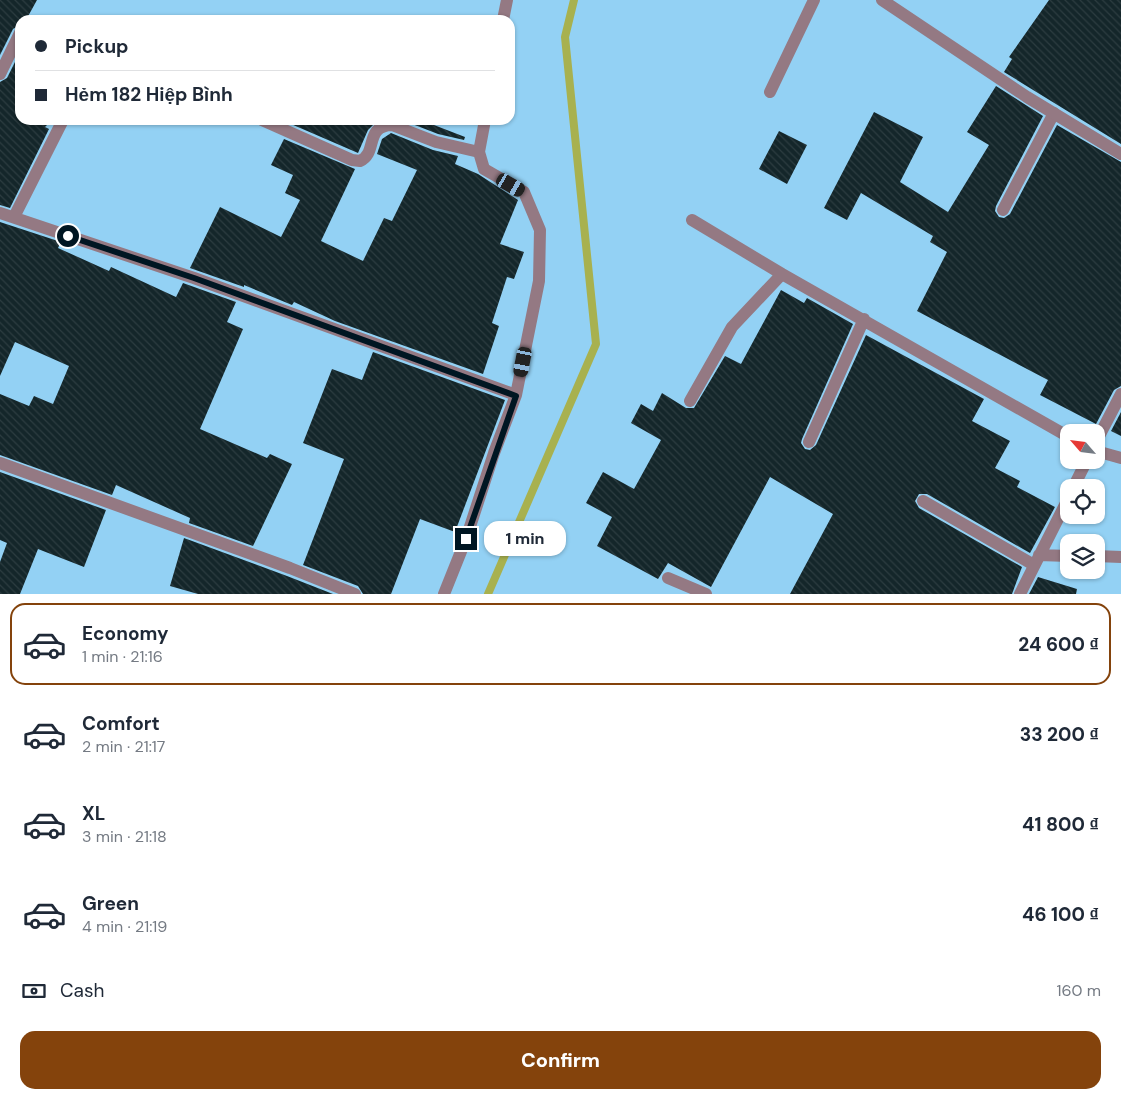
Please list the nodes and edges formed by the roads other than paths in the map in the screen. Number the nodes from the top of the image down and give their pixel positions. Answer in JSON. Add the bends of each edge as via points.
{"nodes":[{"id":1,"x":506,"y":0,"type":"edge"},
{"id":2,"x":814,"y":0,"type":"edge"},
{"id":3,"x":882,"y":0,"type":"edge"},
{"id":4,"x":504,"y":15,"type":"edge"},
{"id":5,"x":15,"y":43,"type":"edge"},
{"id":6,"x":0,"y":74,"type":"edge"},
{"id":7,"x":770,"y":92,"type":"dead end"},
{"id":8,"x":1054,"y":113,"type":"junction"},
{"id":9,"x":60,"y":125,"type":"edge"},
{"id":10,"x":273,"y":125,"type":"edge"},
{"id":11,"x":386,"y":125,"type":"edge"},
{"id":12,"x":392,"y":125,"type":"edge"},
{"id":13,"x":484,"y":125,"type":"edge"},
{"id":14,"x":480,"y":152,"type":"junction"},
{"id":15,"x":1121,"y":154,"type":"edge"},
{"id":16,"x":1003,"y":210,"type":"dead end"},
{"id":17,"x":0,"y":213,"type":"edge"},
{"id":18,"x":14,"y":217,"type":"junction"},
{"id":19,"x":692,"y":220,"type":"dead end"},
{"id":20,"x":782,"y":274,"type":"junction"},
{"id":21,"x":864,"y":319,"type":"junction"},
{"id":22,"x":1121,"y":394,"type":"edge"},
{"id":23,"x":516,"y":396,"type":"junction"},
{"id":24,"x":690,"y":401,"type":"dead end"},
{"id":25,"x":1105,"y":425,"type":"edge"},
{"id":26,"x":1060,"y":431,"type":"edge"},
{"id":27,"x":809,"y":442,"type":"dead end"},
{"id":28,"x":1105,"y":454,"type":"edge"},
{"id":29,"x":1121,"y":458,"type":"edge"},
{"id":30,"x":0,"y":464,"type":"edge"},
{"id":31,"x":924,"y":501,"type":"dead end"},
{"id":32,"x":1060,"y":515,"type":"edge"},
{"id":33,"x":1105,"y":556,"type":"edge"},
{"id":34,"x":1060,"y":557,"type":"edge"},
{"id":35,"x":1121,"y":557,"type":"edge"},
{"id":36,"x":1037,"y":560,"type":"junction"},
{"id":37,"x":668,"y":578,"type":"dead end"},
{"id":38,"x":355,"y":594,"type":"edge"},
{"id":39,"x":444,"y":594,"type":"edge"},
{"id":40,"x":706,"y":594,"type":"edge"},
{"id":41,"x":1020,"y":594,"type":"edge"}],
"edges":[{"from":1,"to":4,"type":"street"},
{"from":2,"to":7,"type":"street"},
{"from":3,"to":8,"type":"street"},
{"from":5,"to":6,"type":"street"},
{"from":8,"to":15,"type":"street"},
{"from":8,"to":16,"type":"street"},
{"from":9,"to":18,"type":"street"},
{"from":10,"to":11,"type":"street","via":[[352,160],[364,160],[375,132]]},
{"from":12,"to":14,"type":"street","via":[[436,142]]},
{"from":13,"to":14,"type":"street"},
{"from":14,"to":23,"type":"street","via":[[484,169],[524,192],[540,230],[539,281]]},
{"from":17,"to":18,"type":"street"},
{"from":18,"to":23,"type":"street","via":[[194,278]]},
{"from":19,"to":20,"type":"street"},
{"from":20,"to":21,"type":"street"},
{"from":20,"to":24,"type":"street","via":[[732,327]]},
{"from":21,"to":26,"type":"street"},
{"from":21,"to":27,"type":"street"},
{"from":22,"to":25,"type":"street"},
{"from":23,"to":39,"type":"street"},
{"from":28,"to":29,"type":"street"},
{"from":30,"to":38,"type":"street"},
{"from":31,"to":36,"type":"street"},
{"from":32,"to":36,"type":"street"},
{"from":33,"to":35,"type":"street"},
{"from":34,"to":36,"type":"street"},
{"from":36,"to":41,"type":"street"},
{"from":37,"to":40,"type":"street"}]}
